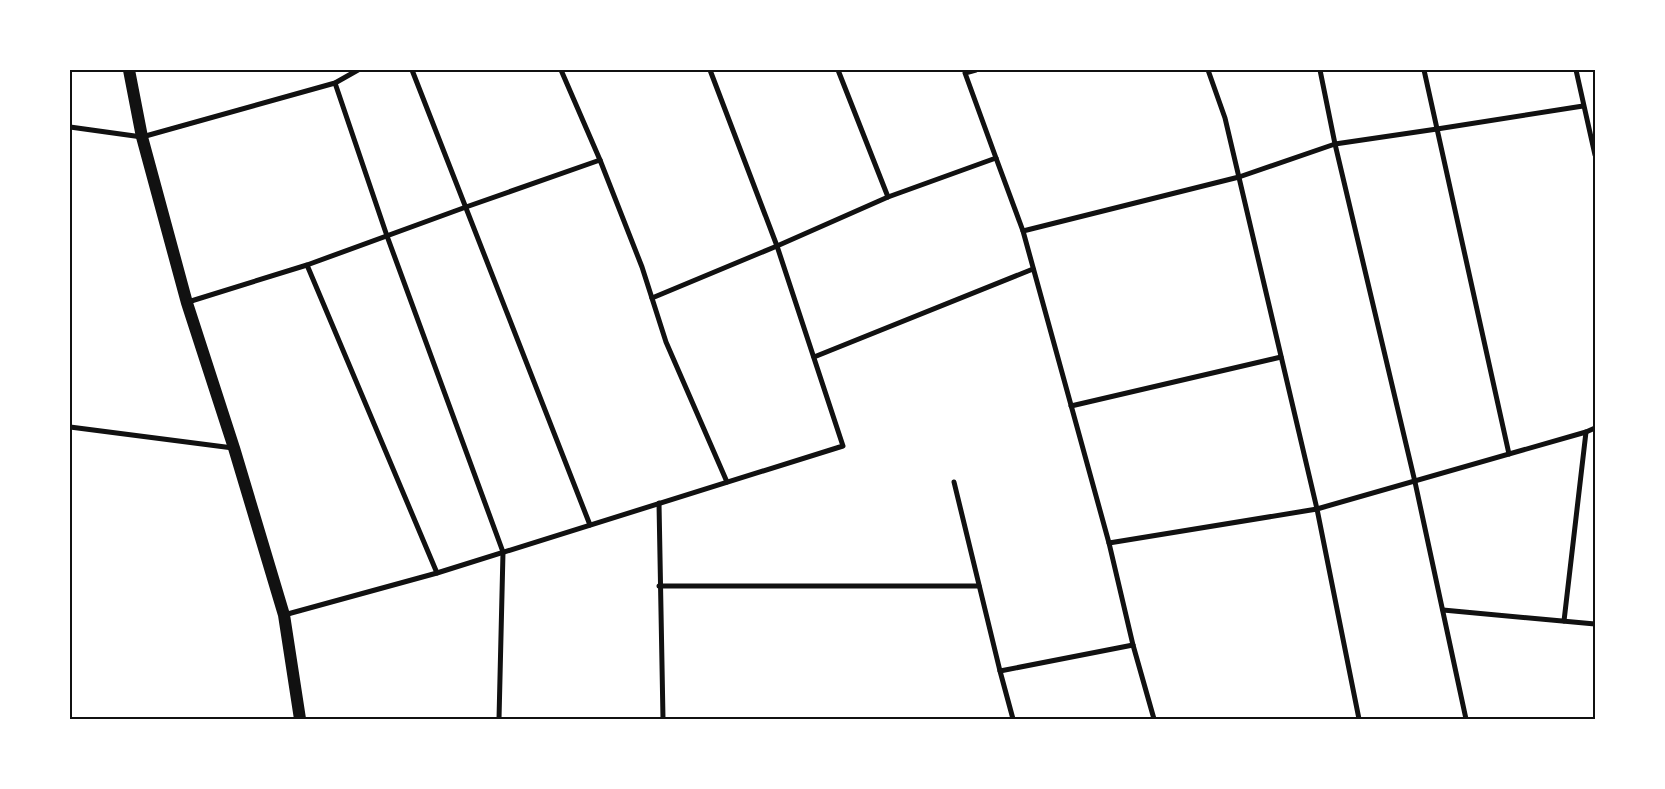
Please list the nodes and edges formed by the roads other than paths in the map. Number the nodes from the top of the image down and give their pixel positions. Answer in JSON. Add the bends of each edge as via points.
{"nodes":[{"id":1,"x":129,"y":70,"type":"edge"},
{"id":2,"x":358,"y":70,"type":"edge"},
{"id":3,"x":412,"y":70,"type":"edge"},
{"id":4,"x":561,"y":70,"type":"edge"},
{"id":5,"x":710,"y":70,"type":"edge"},
{"id":6,"x":838,"y":70,"type":"edge"},
{"id":7,"x":976,"y":70,"type":"edge"},
{"id":8,"x":1208,"y":70,"type":"edge"},
{"id":9,"x":1320,"y":70,"type":"edge"},
{"id":10,"x":1424,"y":70,"type":"edge"},
{"id":11,"x":1576,"y":70,"type":"edge"},
{"id":12,"x":964,"y":72,"type":"edge"},
{"id":13,"x":335,"y":82,"type":"junction"},
{"id":14,"x":1583,"y":106,"type":"junction"},
{"id":15,"x":70,"y":127,"type":"edge"},
{"id":16,"x":1438,"y":129,"type":"junction"},
{"id":17,"x":142,"y":137,"type":"junction"},
{"id":18,"x":1335,"y":144,"type":"junction"},
{"id":19,"x":1595,"y":155,"type":"edge"},
{"id":20,"x":996,"y":158,"type":"junction"},
{"id":21,"x":600,"y":160,"type":"junction"},
{"id":22,"x":1239,"y":177,"type":"junction"},
{"id":23,"x":888,"y":197,"type":"junction"},
{"id":24,"x":466,"y":207,"type":"junction"},
{"id":25,"x":1023,"y":231,"type":"junction"},
{"id":26,"x":387,"y":236,"type":"junction"},
{"id":27,"x":778,"y":246,"type":"junction"},
{"id":28,"x":308,"y":265,"type":"junction"},
{"id":29,"x":1033,"y":269,"type":"junction"},
{"id":30,"x":652,"y":298,"type":"junction"},
{"id":31,"x":187,"y":303,"type":"junction"},
{"id":32,"x":814,"y":356,"type":"junction"},
{"id":33,"x":1281,"y":357,"type":"junction"},
{"id":34,"x":1071,"y":406,"type":"junction"},
{"id":35,"x":70,"y":427,"type":"edge"},
{"id":36,"x":1595,"y":428,"type":"edge"},
{"id":37,"x":1586,"y":432,"type":"junction"},
{"id":38,"x":234,"y":448,"type":"junction"},
{"id":39,"x":1509,"y":454,"type":"junction"},
{"id":40,"x":727,"y":482,"type":"junction"},
{"id":41,"x":954,"y":482,"type":"dead end"},
{"id":42,"x":1415,"y":482,"type":"junction"},
{"id":43,"x":659,"y":503,"type":"junction"},
{"id":44,"x":1317,"y":509,"type":"junction"},
{"id":45,"x":590,"y":525,"type":"junction"},
{"id":46,"x":1109,"y":543,"type":"junction"},
{"id":47,"x":503,"y":552,"type":"junction"},
{"id":48,"x":437,"y":573,"type":"junction"},
{"id":49,"x":659,"y":586,"type":"junction"},
{"id":50,"x":979,"y":586,"type":"junction"},
{"id":51,"x":1443,"y":610,"type":"junction"},
{"id":52,"x":284,"y":615,"type":"junction"},
{"id":53,"x":1564,"y":621,"type":"junction"},
{"id":54,"x":1595,"y":624,"type":"edge"},
{"id":55,"x":1133,"y":645,"type":"junction"},
{"id":56,"x":1000,"y":671,"type":"junction"},
{"id":57,"x":300,"y":719,"type":"edge"},
{"id":58,"x":499,"y":719,"type":"edge"},
{"id":59,"x":663,"y":719,"type":"edge"},
{"id":60,"x":1013,"y":719,"type":"edge"},
{"id":61,"x":1154,"y":719,"type":"edge"},
{"id":62,"x":1359,"y":719,"type":"edge"},
{"id":63,"x":1466,"y":719,"type":"edge"}],
"edges":[{"from":1,"to":17,"type":"main road"},
{"from":2,"to":13,"type":"street"},
{"from":3,"to":24,"type":"street"},
{"from":4,"to":21,"type":"street"},
{"from":5,"to":27,"type":"street"},
{"from":6,"to":23,"type":"street"},
{"from":7,"to":12,"type":"street"},
{"from":8,"to":22,"type":"street","via":[[1225,118]]},
{"from":9,"to":18,"type":"street"},
{"from":10,"to":16,"type":"street"},
{"from":11,"to":14,"type":"street"},
{"from":12,"to":20,"type":"street"},
{"from":13,"to":17,"type":"street"},
{"from":13,"to":26,"type":"street"},
{"from":14,"to":16,"type":"street"},
{"from":14,"to":19,"type":"street"},
{"from":15,"to":17,"type":"street"},
{"from":16,"to":18,"type":"street"},
{"from":16,"to":39,"type":"street"},
{"from":17,"to":31,"type":"main road"},
{"from":18,"to":22,"type":"street"},
{"from":18,"to":42,"type":"street"},
{"from":20,"to":23,"type":"street"},
{"from":20,"to":25,"type":"street"},
{"from":21,"to":24,"type":"street"},
{"from":21,"to":30,"type":"street"},
{"from":22,"to":25,"type":"street"},
{"from":22,"to":33,"type":"street"},
{"from":23,"to":27,"type":"street"},
{"from":24,"to":26,"type":"street"},
{"from":24,"to":45,"type":"street"},
{"from":25,"to":29,"type":"street"},
{"from":26,"to":28,"type":"street"},
{"from":26,"to":47,"type":"street"},
{"from":27,"to":30,"type":"street"},
{"from":27,"to":32,"type":"street"},
{"from":28,"to":31,"type":"street"},
{"from":28,"to":48,"type":"street"},
{"from":29,"to":32,"type":"street"},
{"from":29,"to":34,"type":"street"},
{"from":30,"to":40,"type":"street","via":[[666,342]]},
{"from":31,"to":38,"type":"main road"},
{"from":32,"to":40,"type":"street","via":[[843,446]]},
{"from":33,"to":34,"type":"street"},
{"from":33,"to":44,"type":"street"},
{"from":34,"to":46,"type":"street"},
{"from":35,"to":38,"type":"street"},
{"from":36,"to":37,"type":"street"},
{"from":37,"to":39,"type":"street"},
{"from":37,"to":53,"type":"street"},
{"from":38,"to":52,"type":"main road"},
{"from":39,"to":42,"type":"street"},
{"from":40,"to":43,"type":"street"},
{"from":41,"to":50,"type":"street"},
{"from":42,"to":44,"type":"street"},
{"from":42,"to":51,"type":"street"},
{"from":43,"to":45,"type":"street"},
{"from":43,"to":49,"type":"street"},
{"from":44,"to":46,"type":"street"},
{"from":44,"to":62,"type":"street"},
{"from":45,"to":47,"type":"street"},
{"from":46,"to":55,"type":"street"},
{"from":47,"to":48,"type":"street"},
{"from":47,"to":58,"type":"street"},
{"from":48,"to":52,"type":"street"},
{"from":49,"to":50,"type":"street"},
{"from":49,"to":59,"type":"street"},
{"from":50,"to":56,"type":"street"},
{"from":51,"to":53,"type":"street"},
{"from":51,"to":63,"type":"street"},
{"from":52,"to":57,"type":"main road"},
{"from":53,"to":54,"type":"street"},
{"from":55,"to":56,"type":"street"},
{"from":55,"to":61,"type":"street"},
{"from":56,"to":60,"type":"street"}]}
